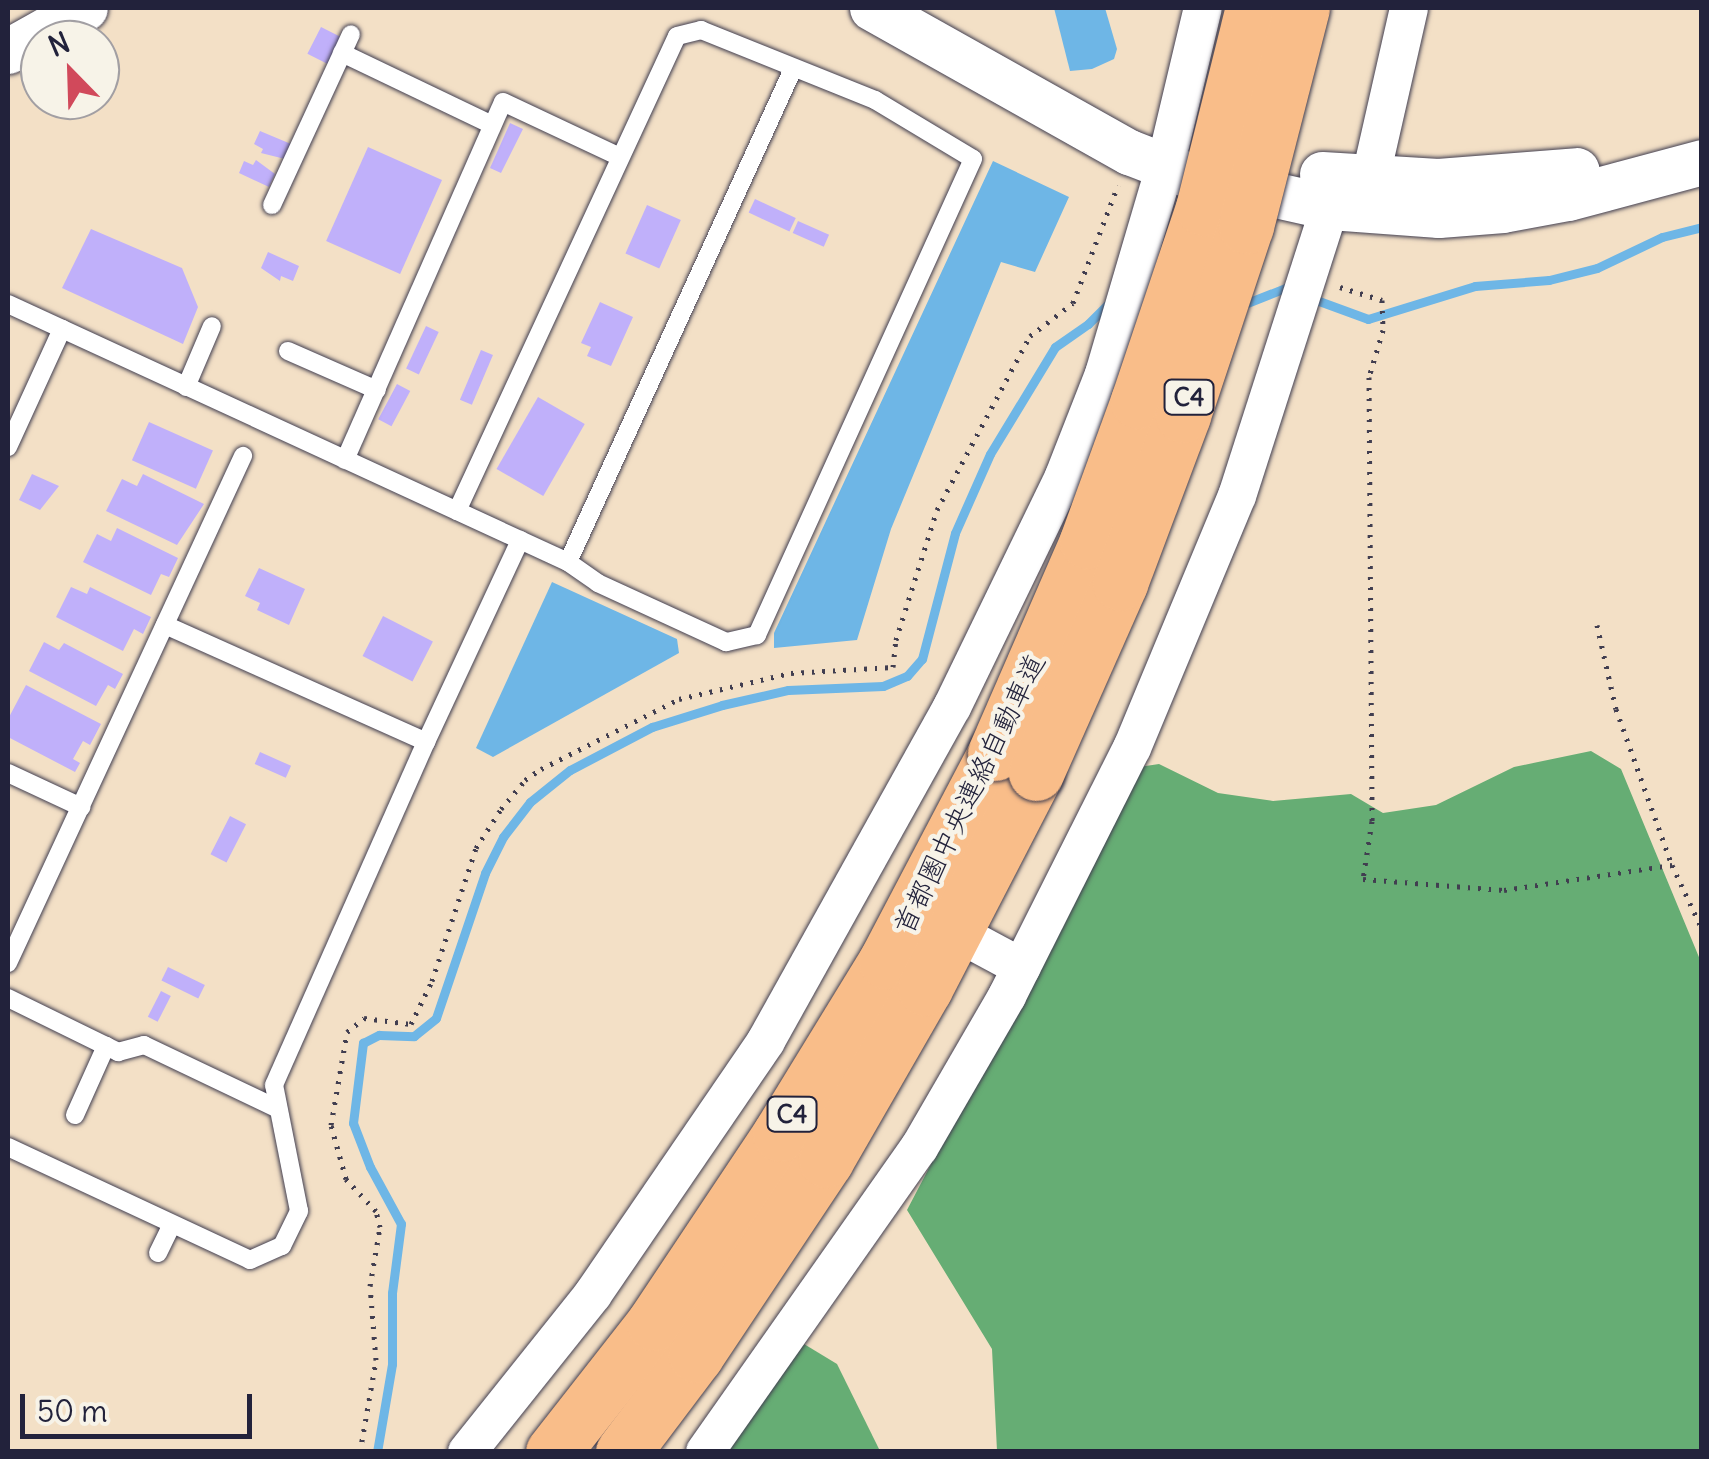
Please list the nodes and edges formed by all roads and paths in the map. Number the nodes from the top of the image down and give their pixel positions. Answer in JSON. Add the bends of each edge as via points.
{"nodes":[{"id":1,"x":85,"y":8,"type":"edge"},
{"id":2,"x":872,"y":8,"type":"edge"},
{"id":3,"x":1202,"y":8,"type":"edge"},
{"id":4,"x":1253,"y":8,"type":"edge"},
{"id":5,"x":1302,"y":8,"type":"edge"},
{"id":6,"x":1409,"y":8,"type":"edge"},
{"id":7,"x":351,"y":34,"type":"dead end"},
{"id":8,"x":8,"y":51,"type":"edge"},
{"id":9,"x":342,"y":54,"type":"junction"},
{"id":10,"x":793,"y":69,"type":"junction"},
{"id":11,"x":492,"y":126,"type":"junction"},
{"id":12,"x":1702,"y":152,"type":"edge"},
{"id":13,"x":1155,"y":155,"type":"junction"},
{"id":14,"x":620,"y":156,"type":"junction"},
{"id":15,"x":1702,"y":162,"type":"edge"},
{"id":16,"x":1370,"y":180,"type":"junction"},
{"id":17,"x":272,"y":205,"type":"dead end"},
{"id":18,"x":1330,"y":207,"type":"junction"},
{"id":19,"x":1310,"y":277,"type":"junction"},
{"id":20,"x":8,"y":304,"type":"edge"},
{"id":21,"x":212,"y":326,"type":"dead end"},
{"id":22,"x":62,"y":329,"type":"junction"},
{"id":23,"x":288,"y":351,"type":"dead end"},
{"id":24,"x":186,"y":387,"type":"junction"},
{"id":25,"x":377,"y":390,"type":"junction"},
{"id":26,"x":8,"y":447,"type":"edge"},
{"id":27,"x":243,"y":456,"type":"dead end"},
{"id":28,"x":346,"y":460,"type":"junction"},
{"id":29,"x":458,"y":511,"type":"junction"},
{"id":30,"x":520,"y":540,"type":"junction"},
{"id":31,"x":568,"y":562,"type":"junction"},
{"id":32,"x":165,"y":625,"type":"junction"},
{"id":33,"x":1597,"y":625,"type":"dead end"},
{"id":34,"x":426,"y":742,"type":"junction"},
{"id":35,"x":1016,"y":763,"type":"junction"},
{"id":36,"x":8,"y":773,"type":"edge"},
{"id":37,"x":81,"y":807,"type":"junction"},
{"id":38,"x":1672,"y":864,"type":"junction"},
{"id":39,"x":1702,"y":928,"type":"edge"},
{"id":40,"x":980,"y":945,"type":"dead end"},
{"id":41,"x":8,"y":963,"type":"edge"},
{"id":42,"x":1021,"y":967,"type":"junction"},
{"id":43,"x":8,"y":998,"type":"edge"},
{"id":44,"x":106,"y":1046,"type":"junction"},
{"id":45,"x":278,"y":1109,"type":"junction"},
{"id":46,"x":75,"y":1115,"type":"dead end"},
{"id":47,"x":8,"y":1148,"type":"edge"},
{"id":48,"x":172,"y":1224,"type":"junction"},
{"id":49,"x":158,"y":1254,"type":"dead end"},
{"id":50,"x":360,"y":1452,"type":"edge"},
{"id":51,"x":467,"y":1452,"type":"edge"},
{"id":52,"x":553,"y":1452,"type":"edge"},
{"id":53,"x":623,"y":1452,"type":"edge"},
{"id":54,"x":705,"y":1452,"type":"edge"}],
"edges":[{"from":1,"to":8,"type":"street"},
{"from":2,"to":13,"type":"street"},
{"from":3,"to":13,"type":"street"},
{"from":4,"to":35,"type":"highway","name":"首都圏中央連絡自動車道","number":"C4","bridge":true,"via":[[1202,208]]},
{"from":5,"to":35,"type":"highway","name":"首都圏中央連絡自動車道","number":"C4","bridge":true,"via":[[1246,226],[1120,584]]},
{"from":6,"to":16,"type":"street"},
{"from":7,"to":9,"type":"lane"},
{"from":9,"to":11,"type":"lane"},
{"from":9,"to":17,"type":"lane"},
{"from":10,"to":14,"type":"lane","via":[[701,30],[676,36]]},
{"from":10,"to":31,"type":"lane"},
{"from":10,"to":31,"type":"lane","via":[[875,100],[973,159],[757,635],[726,642]]},
{"from":11,"to":14,"type":"lane","via":[[503,102]]},
{"from":11,"to":25,"type":"lane"},
{"from":12,"to":16,"type":"street","via":[[1482,179]]},
{"from":13,"to":16,"type":"street"},
{"from":13,"to":18,"type":"street"},
{"from":13,"to":50,"type":"path","via":[[1073,302],[1030,336],[937,510],[893,667],[792,672],[678,699],[541,769],[513,794],[476,848],[432,981],[410,1024],[364,1018],[348,1032],[331,1125],[346,1179],[376,1210],[380,1226],[370,1286],[376,1360]]},
{"from":13,"to":51,"type":"street","via":[[1135,269],[1104,374],[1064,476],[871,887],[594,1294]]},
{"from":14,"to":29,"type":"lane"},
{"from":15,"to":18,"type":"street","via":[[1502,210],[1420,215]]},
{"from":18,"to":19,"type":"street"},
{"from":19,"to":38,"type":"path","via":[[1382,300],[1383,330],[1369,377],[1372,821],[1363,879],[1504,890]]},
{"from":19,"to":42,"type":"street","via":[[1183,632]]},
{"from":20,"to":22,"type":"lane"},
{"from":21,"to":24,"type":"lane"},
{"from":22,"to":24,"type":"lane"},
{"from":22,"to":26,"type":"lane"},
{"from":23,"to":25,"type":"lane"},
{"from":24,"to":28,"type":"lane"},
{"from":25,"to":28,"type":"lane"},
{"from":27,"to":32,"type":"lane"},
{"from":28,"to":29,"type":"lane"},
{"from":29,"to":30,"type":"lane"},
{"from":30,"to":31,"type":"lane"},
{"from":30,"to":34,"type":"lane"},
{"from":32,"to":34,"type":"lane"},
{"from":32,"to":37,"type":"lane"},
{"from":33,"to":38,"type":"path","via":[[1616,709]]},
{"from":34,"to":45,"type":"lane","via":[[274,1086]]},
{"from":35,"to":52,"type":"highway","name":"首都圏中央連絡自動車道","number":"C4","via":[[654,1322]]},
{"from":35,"to":53,"type":"highway","name":"首都圏中央連絡自動車道","number":"C4","via":[[926,988],[826,1160],[696,1356]]},
{"from":36,"to":37,"type":"lane"},
{"from":37,"to":41,"type":"lane"},
{"from":38,"to":39,"type":"path"},
{"from":40,"to":42,"type":"street"},
{"from":42,"to":54,"type":"street","via":[[920,1148]]},
{"from":43,"to":44,"type":"lane"},
{"from":44,"to":45,"type":"lane","via":[[118,1052],[144,1045]]},
{"from":44,"to":46,"type":"lane"},
{"from":45,"to":48,"type":"lane","via":[[299,1211],[282,1246],[250,1260]]},
{"from":47,"to":48,"type":"lane"},
{"from":48,"to":49,"type":"lane"}]}
